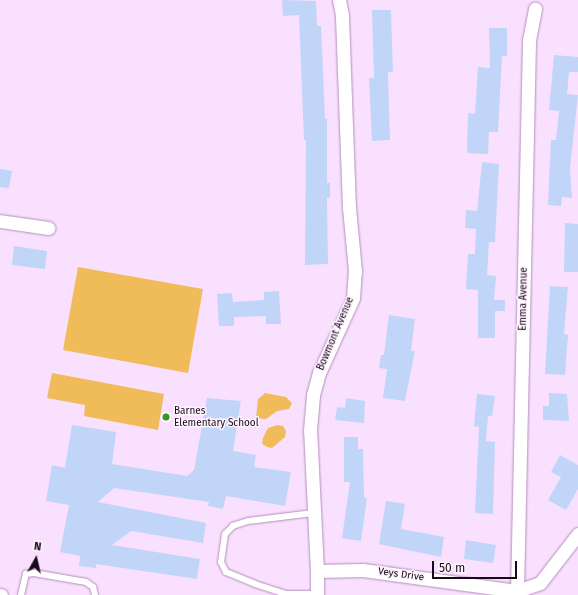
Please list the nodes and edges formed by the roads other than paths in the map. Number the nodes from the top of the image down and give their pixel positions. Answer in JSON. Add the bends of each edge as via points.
{"nodes":[{"id":1,"x":339,"y":0,"type":"edge"},
{"id":2,"x":535,"y":9,"type":"dead end"},
{"id":3,"x":0,"y":221,"type":"edge"},
{"id":4,"x":48,"y":228,"type":"dead end"},
{"id":5,"x":313,"y":513,"type":"junction"},
{"id":6,"x":578,"y":534,"type":"edge"},
{"id":7,"x":317,"y":571,"type":"junction"},
{"id":8,"x":517,"y":591,"type":"junction"},
{"id":9,"x":22,"y":595,"type":"edge"},
{"id":10,"x":95,"y":595,"type":"edge"},
{"id":11,"x":317,"y":595,"type":"edge"}],
"edges":[{"from":1,"to":5,"type":"street","name":"Bowmont Avenue","via":[[342,15],[349,208],[354,271],[353,298],[319,373],[313,395],[310,430]]},
{"from":2,"to":8,"type":"street","name":"Emma Avenue","via":[[529,40]]},
{"from":3,"to":4,"type":"street"},
{"from":5,"to":7,"type":"street","name":"Bowmont Avenue"},
{"from":5,"to":11,"type":"lane","via":[[248,521],[233,526],[225,534],[221,562],[226,572],[261,586],[285,594]]},
{"from":6,"to":8,"type":"street","name":"Veys Drive","via":[[540,583]]},
{"from":7,"to":8,"type":"street","name":"Veys Drive","via":[[363,570]]},
{"from":7,"to":11,"type":"street"},
{"from":9,"to":10,"type":"lane","via":[[26,574],[34,573],[86,582],[93,586]]}]}
